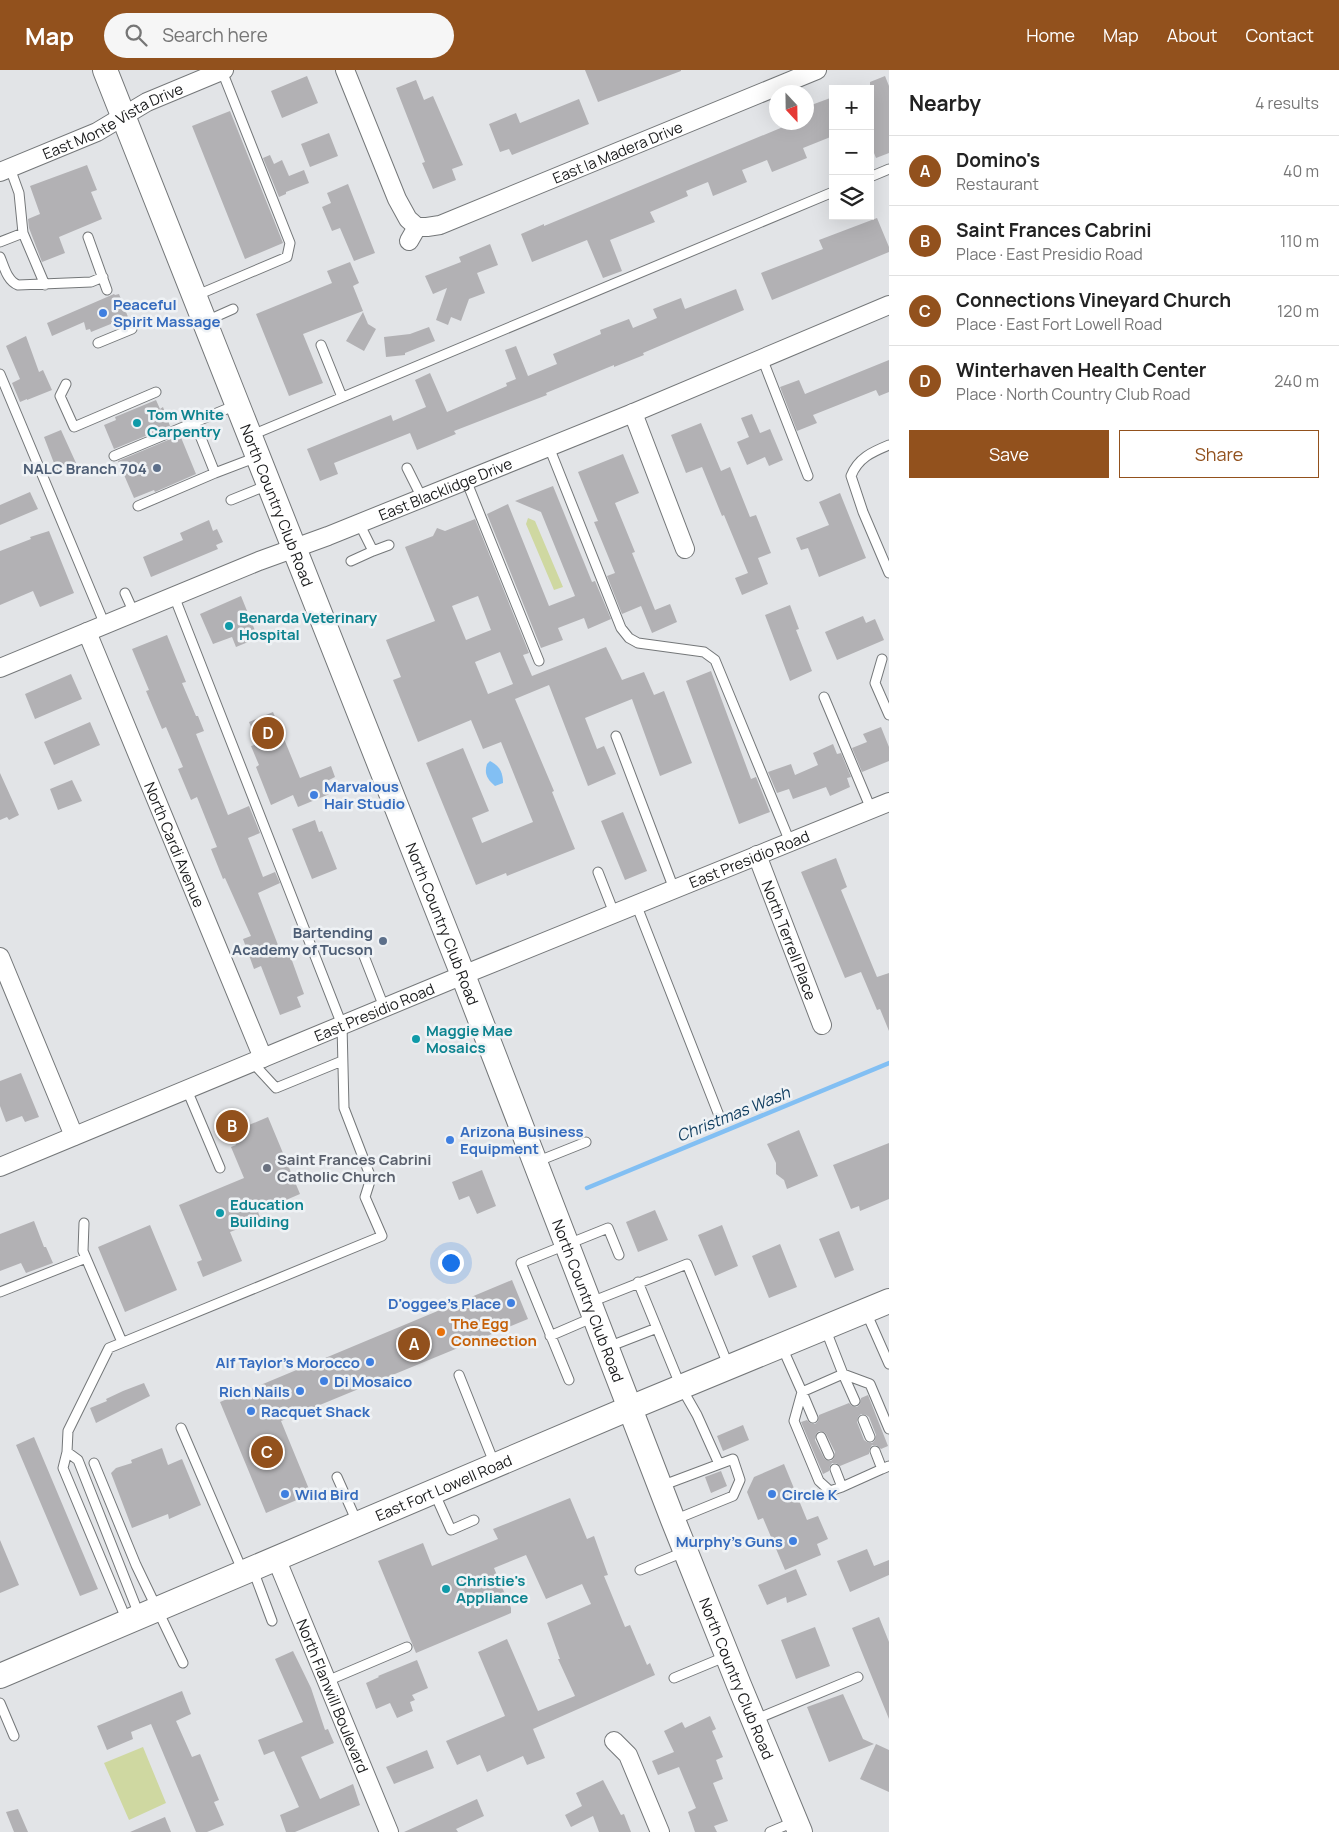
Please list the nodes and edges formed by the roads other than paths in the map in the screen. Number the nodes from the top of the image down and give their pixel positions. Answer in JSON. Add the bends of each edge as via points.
{"nodes":[{"id":1,"x":104,"y":70,"type":"edge"},
{"id":2,"x":223,"y":70,"type":"edge"},
{"id":3,"x":345,"y":70,"type":"edge"},
{"id":4,"x":816,"y":70,"type":"edge"},
{"id":5,"x":123,"y":116,"type":"junction"},
{"id":6,"x":889,"y":169,"type":"edge"},
{"id":7,"x":5,"y":170,"type":"edge"},
{"id":8,"x":874,"y":175,"type":"edge"},
{"id":9,"x":829,"y":194,"type":"edge"},
{"id":10,"x":23,"y":233,"type":"junction"},
{"id":11,"x":88,"y":237,"type":"dead end"},
{"id":12,"x":0,"y":242,"type":"edge"},
{"id":13,"x":0,"y":256,"type":"edge"},
{"id":14,"x":103,"y":278,"type":"junction"},
{"id":15,"x":45,"y":285,"type":"junction"},
{"id":16,"x":107,"y":290,"type":"dead end"},
{"id":17,"x":194,"y":296,"type":"junction"},
{"id":18,"x":889,"y":305,"type":"edge"},
{"id":19,"x":233,"y":309,"type":"dead end"},
{"id":20,"x":204,"y":322,"type":"junction"},
{"id":21,"x":132,"y":329,"type":"dead end"},
{"id":22,"x":98,"y":343,"type":"dead end"},
{"id":23,"x":320,"y":345,"type":"dead end"},
{"id":24,"x":762,"y":358,"type":"junction"},
{"id":25,"x":0,"y":374,"type":"edge"},
{"id":26,"x":66,"y":384,"type":"dead end"},
{"id":27,"x":156,"y":392,"type":"dead end"},
{"id":28,"x":342,"y":397,"type":"junction"},
{"id":29,"x":236,"y":405,"type":"junction"},
{"id":30,"x":633,"y":413,"type":"junction"},
{"id":31,"x":195,"y":423,"type":"junction"},
{"id":32,"x":889,"y":445,"type":"edge"},
{"id":33,"x":253,"y":447,"type":"junction"},
{"id":34,"x":549,"y":447,"type":"junction"},
{"id":35,"x":114,"y":456,"type":"dead end"},
{"id":36,"x":407,"y":468,"type":"dead end"},
{"id":37,"x":215,"y":473,"type":"junction"},
{"id":38,"x":808,"y":476,"type":"dead end"},
{"id":39,"x":466,"y":480,"type":"junction"},
{"id":40,"x":268,"y":485,"type":"junction"},
{"id":41,"x":422,"y":498,"type":"junction"},
{"id":42,"x":231,"y":500,"type":"dead end"},
{"id":43,"x":138,"y":506,"type":"dead end"},
{"id":44,"x":359,"y":523,"type":"junction"},
{"id":45,"x":389,"y":545,"type":"dead end"},
{"id":46,"x":293,"y":548,"type":"junction"},
{"id":47,"x":685,"y":549,"type":"dead end"},
{"id":48,"x":373,"y":551,"type":"junction"},
{"id":49,"x":351,"y":560,"type":"dead end"},
{"id":50,"x":889,"y":573,"type":"edge"},
{"id":51,"x":125,"y":593,"type":"dead end"},
{"id":52,"x":174,"y":596,"type":"junction"},
{"id":53,"x":134,"y":613,"type":"junction"},
{"id":54,"x":105,"y":625,"type":"junction"},
{"id":55,"x":87,"y":632,"type":"junction"},
{"id":56,"x":882,"y":659,"type":"dead end"},
{"id":57,"x":539,"y":661,"type":"dead end"},
{"id":58,"x":0,"y":668,"type":"edge"},
{"id":59,"x":824,"y":697,"type":"dead end"},
{"id":60,"x":889,"y":715,"type":"edge"},
{"id":61,"x":616,"y":736,"type":"dead end"},
{"id":62,"x":883,"y":807,"type":"edge"},
{"id":63,"x":790,"y":842,"type":"junction"},
{"id":64,"x":757,"y":856,"type":"junction"},
{"id":65,"x":598,"y":872,"type":"dead end"},
{"id":66,"x":674,"y":889,"type":"junction"},
{"id":67,"x":636,"y":904,"type":"junction"},
{"id":68,"x":614,"y":913,"type":"junction"},
{"id":69,"x":364,"y":956,"type":"dead end"},
{"id":70,"x":0,"y":957,"type":"edge"},
{"id":71,"x":463,"y":975,"type":"junction"},
{"id":72,"x":384,"y":1008,"type":"junction"},
{"id":73,"x":342,"y":1025,"type":"junction"},
{"id":74,"x":822,"y":1025,"type":"dead end"},
{"id":75,"x":258,"y":1060,"type":"junction"},
{"id":76,"x":342,"y":1061,"type":"junction"},
{"id":77,"x":187,"y":1090,"type":"junction"},
{"id":78,"x":720,"y":1118,"type":"dead end"},
{"id":79,"x":74,"y":1136,"type":"junction"},
{"id":80,"x":586,"y":1142,"type":"dead end"},
{"id":81,"x":536,"y":1162,"type":"junction"},
{"id":82,"x":0,"y":1167,"type":"edge"},
{"id":83,"x":220,"y":1168,"type":"dead end"},
{"id":84,"x":84,"y":1224,"type":"dead end"},
{"id":85,"x":568,"y":1244,"type":"junction"},
{"id":86,"x":619,"y":1255,"type":"dead end"},
{"id":87,"x":86,"y":1258,"type":"junction"},
{"id":88,"x":638,"y":1282,"type":"junction"},
{"id":89,"x":0,"y":1292,"type":"edge"},
{"id":90,"x":889,"y":1301,"type":"edge"},
{"id":91,"x":593,"y":1310,"type":"junction"},
{"id":92,"x":865,"y":1311,"type":"junction"},
{"id":93,"x":657,"y":1328,"type":"junction"},
{"id":94,"x":825,"y":1328,"type":"junction"},
{"id":95,"x":550,"y":1336,"type":"junction"},
{"id":96,"x":122,"y":1342,"type":"junction"},
{"id":97,"x":781,"y":1346,"type":"junction"},
{"id":98,"x":607,"y":1347,"type":"junction"},
{"id":99,"x":889,"y":1364,"type":"edge"},
{"id":100,"x":729,"y":1367,"type":"junction"},
{"id":101,"x":843,"y":1374,"type":"junction"},
{"id":102,"x":459,"y":1375,"type":"dead end"},
{"id":103,"x":569,"y":1380,"type":"dead end"},
{"id":104,"x":681,"y":1387,"type":"junction"},
{"id":105,"x":802,"y":1392,"type":"junction"},
{"id":106,"x":855,"y":1401,"type":"dead end"},
{"id":107,"x":630,"y":1408,"type":"junction"},
{"id":108,"x":813,"y":1418,"type":"dead end"},
{"id":109,"x":863,"y":1420,"type":"dead end"},
{"id":110,"x":181,"y":1428,"type":"dead end"},
{"id":111,"x":889,"y":1429,"type":"edge"},
{"id":112,"x":821,"y":1437,"type":"dead end"},
{"id":113,"x":870,"y":1437,"type":"dead end"},
{"id":114,"x":875,"y":1451,"type":"dead end"},
{"id":115,"x":67,"y":1452,"type":"junction"},
{"id":116,"x":829,"y":1455,"type":"dead end"},
{"id":117,"x":94,"y":1463,"type":"dead end"},
{"id":118,"x":719,"y":1464,"type":"junction"},
{"id":119,"x":496,"y":1466,"type":"junction"},
{"id":120,"x":885,"y":1467,"type":"edge"},
{"id":121,"x":835,"y":1469,"type":"dead end"},
{"id":122,"x":337,"y":1476,"type":"dead end"},
{"id":123,"x":660,"y":1487,"type":"junction"},
{"id":124,"x":842,"y":1487,"type":"junction"},
{"id":125,"x":434,"y":1492,"type":"junction"},
{"id":126,"x":474,"y":1520,"type":"dead end"},
{"id":127,"x":673,"y":1520,"type":"junction"},
{"id":128,"x":358,"y":1525,"type":"junction"},
{"id":129,"x":686,"y":1551,"type":"junction"},
{"id":130,"x":276,"y":1558,"type":"junction"},
{"id":131,"x":248,"y":1570,"type":"junction"},
{"id":132,"x":640,"y":1570,"type":"dead end"},
{"id":133,"x":142,"y":1616,"type":"junction"},
{"id":134,"x":272,"y":1622,"type":"dead end"},
{"id":135,"x":407,"y":1647,"type":"dead end"},
{"id":136,"x":728,"y":1656,"type":"junction"},
{"id":137,"x":183,"y":1664,"type":"dead end"},
{"id":138,"x":0,"y":1676,"type":"edge"},
{"id":139,"x":858,"y":1677,"type":"dead end"},
{"id":140,"x":674,"y":1678,"type":"dead end"},
{"id":141,"x":327,"y":1681,"type":"junction"},
{"id":142,"x":0,"y":1703,"type":"edge"},
{"id":143,"x":754,"y":1720,"type":"junction"},
{"id":144,"x":14,"y":1736,"type":"dead end"},
{"id":145,"x":614,"y":1741,"type":"dead end"},
{"id":146,"x":798,"y":1827,"type":"edge"},
{"id":147,"x":389,"y":1832,"type":"edge"},
{"id":148,"x":660,"y":1832,"type":"edge"},
{"id":149,"x":770,"y":1832,"type":"edge"}],
"edges":[{"from":1,"to":5,"type":"main road","name":"North Country Club Road"},
{"from":2,"to":5,"type":"street","name":"East Monte Vista Drive","via":[[147,102]]},
{"from":2,"to":17,"type":"lane","via":[[281,218],[290,250],[287,257]]},
{"from":3,"to":4,"type":"street","name":"East la Madera Drive","via":[[413,234]]},
{"from":5,"to":7,"type":"street","name":"East Monte Vista Drive","via":[[97,132]]},
{"from":5,"to":17,"type":"main road","name":"North Country Club Road"},
{"from":6,"to":8,"type":"lane"},
{"from":7,"to":10,"type":"lane","via":[[19,193]]},
{"from":9,"to":28,"type":"lane"},
{"from":10,"to":12,"type":"lane"},
{"from":10,"to":15,"type":"lane"},
{"from":11,"to":14,"type":"lane"},
{"from":13,"to":15,"type":"lane","via":[[13,283]]},
{"from":14,"to":15,"type":"lane","via":[[91,282]]},
{"from":14,"to":16,"type":"lane"},
{"from":17,"to":20,"type":"main road","name":"North Country Club Road"},
{"from":18,"to":24,"type":"street","name":"East Blacklidge Drive"},
{"from":19,"to":20,"type":"lane"},
{"from":20,"to":29,"type":"main road","name":"North Country Club Road"},
{"from":21,"to":22,"type":"lane"},
{"from":23,"to":28,"type":"lane"},
{"from":24,"to":30,"type":"street","name":"East Blacklidge Drive"},
{"from":24,"to":38,"type":"lane"},
{"from":25,"to":54,"type":"lane"},
{"from":26,"to":27,"type":"lane","via":[[60,396],[74,427]]},
{"from":28,"to":33,"type":"lane"},
{"from":29,"to":31,"type":"lane"},
{"from":29,"to":33,"type":"main road","name":"North Country Club Road"},
{"from":30,"to":34,"type":"street","name":"East Blacklidge Drive"},
{"from":30,"to":47,"type":"street"},
{"from":31,"to":35,"type":"lane"},
{"from":31,"to":37,"type":"lane"},
{"from":32,"to":50,"type":"lane","via":[[864,457],[851,476]]},
{"from":33,"to":37,"type":"lane"},
{"from":33,"to":40,"type":"main road","name":"North Country Club Road"},
{"from":34,"to":39,"type":"street","name":"East Blacklidge Drive"},
{"from":34,"to":63,"type":"lane","via":[[621,628],[638,643],[704,652],[715,660]]},
{"from":36,"to":41,"type":"lane"},
{"from":37,"to":43,"type":"lane"},
{"from":39,"to":41,"type":"street","name":"East Blacklidge Drive"},
{"from":39,"to":57,"type":"lane"},
{"from":40,"to":42,"type":"lane"},
{"from":40,"to":46,"type":"main road","name":"North Country Club Road"},
{"from":41,"to":44,"type":"street","name":"East Blacklidge Drive"},
{"from":44,"to":46,"type":"street","name":"East Blacklidge Drive"},
{"from":44,"to":48,"type":"lane"},
{"from":45,"to":48,"type":"lane"},
{"from":46,"to":52,"type":"street","name":"East Blacklidge Drive"},
{"from":46,"to":71,"type":"main road","name":"North Country Club Road"},
{"from":48,"to":49,"type":"lane"},
{"from":51,"to":53,"type":"lane"},
{"from":52,"to":53,"type":"street","name":"East Blacklidge Drive"},
{"from":52,"to":73,"type":"lane"},
{"from":53,"to":54,"type":"street","name":"East Blacklidge Drive"},
{"from":54,"to":55,"type":"street","name":"East Blacklidge Drive"},
{"from":55,"to":58,"type":"street","name":"East Blacklidge Drive"},
{"from":55,"to":75,"type":"street","name":"North Cardi Avenue"},
{"from":56,"to":60,"type":"lane","via":[[875,683]]},
{"from":59,"to":62,"type":"lane"},
{"from":61,"to":66,"type":"lane"},
{"from":62,"to":63,"type":"street","name":"East Presidio Road"},
{"from":63,"to":64,"type":"street","name":"East Presidio Road"},
{"from":64,"to":66,"type":"street","name":"East Presidio Road"},
{"from":64,"to":74,"type":"street","name":"North Terrell Place"},
{"from":65,"to":68,"type":"lane"},
{"from":66,"to":67,"type":"street","name":"East Presidio Road"},
{"from":67,"to":68,"type":"street","name":"East Presidio Road"},
{"from":67,"to":78,"type":"lane"},
{"from":68,"to":71,"type":"street","name":"East Presidio Road"},
{"from":69,"to":72,"type":"lane"},
{"from":70,"to":79,"type":"street"},
{"from":71,"to":72,"type":"street","name":"East Presidio Road"},
{"from":71,"to":81,"type":"main road","name":"North Country Club Road"},
{"from":72,"to":73,"type":"street","name":"East Presidio Road"},
{"from":73,"to":75,"type":"street","name":"East Presidio Road"},
{"from":73,"to":76,"type":"lane"},
{"from":75,"to":76,"type":"lane","via":[[276,1088]]},
{"from":75,"to":77,"type":"street","name":"East Presidio Road"},
{"from":76,"to":96,"type":"lane","via":[[344,1108],[371,1178],[365,1197],[382,1236]]},
{"from":77,"to":79,"type":"street","name":"East Presidio Road"},
{"from":77,"to":83,"type":"lane"},
{"from":79,"to":82,"type":"street","name":"East Presidio Road"},
{"from":80,"to":81,"type":"lane"},
{"from":81,"to":85,"type":"main road","name":"North Country Club Road"},
{"from":84,"to":87,"type":"lane","via":[[83,1251]]},
{"from":85,"to":86,"type":"lane","via":[[608,1228]]},
{"from":85,"to":91,"type":"main road","name":"North Country Club Road"},
{"from":85,"to":95,"type":"lane","via":[[521,1263]]},
{"from":87,"to":89,"type":"lane"},
{"from":87,"to":96,"type":"lane"},
{"from":88,"to":91,"type":"lane"},
{"from":88,"to":93,"type":"lane"},
{"from":88,"to":100,"type":"lane","via":[[687,1264]]},
{"from":90,"to":92,"type":"main road","name":"East Fort Lowell Road"},
{"from":91,"to":95,"type":"lane"},
{"from":91,"to":98,"type":"main road","name":"North Country Club Road"},
{"from":92,"to":94,"type":"main road","name":"East Fort Lowell Road"},
{"from":92,"to":99,"type":"lane"},
{"from":93,"to":98,"type":"lane"},
{"from":93,"to":104,"type":"lane"},
{"from":94,"to":97,"type":"main road","name":"East Fort Lowell Road"},
{"from":94,"to":101,"type":"lane"},
{"from":95,"to":103,"type":"lane"},
{"from":96,"to":115,"type":"lane","via":[[109,1348],[68,1430]]},
{"from":97,"to":100,"type":"main road","name":"East Fort Lowell Road"},
{"from":97,"to":105,"type":"lane"},
{"from":98,"to":107,"type":"main road","name":"North Country Club Road"},
{"from":100,"to":104,"type":"main road","name":"East Fort Lowell Road"},
{"from":101,"to":105,"type":"lane"},
{"from":101,"to":106,"type":"lane"},
{"from":101,"to":111,"type":"lane","via":[[870,1384]]},
{"from":102,"to":119,"type":"lane"},
{"from":104,"to":107,"type":"main road","name":"East Fort Lowell Road"},
{"from":104,"to":118,"type":"lane"},
{"from":105,"to":108,"type":"lane"},
{"from":105,"to":124,"type":"lane","via":[[794,1421],[819,1481],[830,1491]]},
{"from":107,"to":119,"type":"main road","name":"East Fort Lowell Road"},
{"from":107,"to":123,"type":"main road","name":"North Country Club Road"},
{"from":109,"to":113,"type":"lane"},
{"from":110,"to":131,"type":"lane"},
{"from":112,"to":116,"type":"lane"},
{"from":114,"to":120,"type":"lane"},
{"from":115,"to":133,"type":"lane","via":[[78,1460]]},
{"from":115,"to":133,"type":"lane","via":[[63,1468]]},
{"from":117,"to":133,"type":"lane","via":[[136,1564]]},
{"from":118,"to":123,"type":"lane"},
{"from":118,"to":127,"type":"lane","via":[[733,1459],[740,1480],[733,1496]]},
{"from":119,"to":125,"type":"main road","name":"East Fort Lowell Road"},
{"from":120,"to":124,"type":"lane"},
{"from":121,"to":124,"type":"lane"},
{"from":122,"to":128,"type":"lane"},
{"from":123,"to":127,"type":"main road","name":"North Country Club Road"},
{"from":125,"to":126,"type":"lane","via":[[451,1530]]},
{"from":125,"to":128,"type":"main road","name":"East Fort Lowell Road"},
{"from":127,"to":129,"type":"main road","name":"North Country Club Road"},
{"from":128,"to":130,"type":"main road","name":"East Fort Lowell Road"},
{"from":129,"to":132,"type":"lane"},
{"from":129,"to":136,"type":"main road","name":"North Country Club Road"},
{"from":130,"to":131,"type":"main road","name":"East Fort Lowell Road"},
{"from":130,"to":141,"type":"street","name":"North Flanwill Boulevard"},
{"from":131,"to":133,"type":"main road","name":"East Fort Lowell Road"},
{"from":131,"to":134,"type":"lane"},
{"from":133,"to":137,"type":"lane"},
{"from":133,"to":138,"type":"main road","name":"East Fort Lowell Road"},
{"from":135,"to":141,"type":"lane"},
{"from":136,"to":140,"type":"lane"},
{"from":136,"to":143,"type":"main road","name":"North Country Club Road"},
{"from":139,"to":143,"type":"lane"},
{"from":141,"to":147,"type":"street","name":"North Flanwill Boulevard"},
{"from":142,"to":144,"type":"lane"},
{"from":143,"to":146,"type":"main road","name":"North Country Club Road"},
{"from":145,"to":148,"type":"street","via":[[628,1755]]},
{"from":146,"to":149,"type":"lane"}]}
